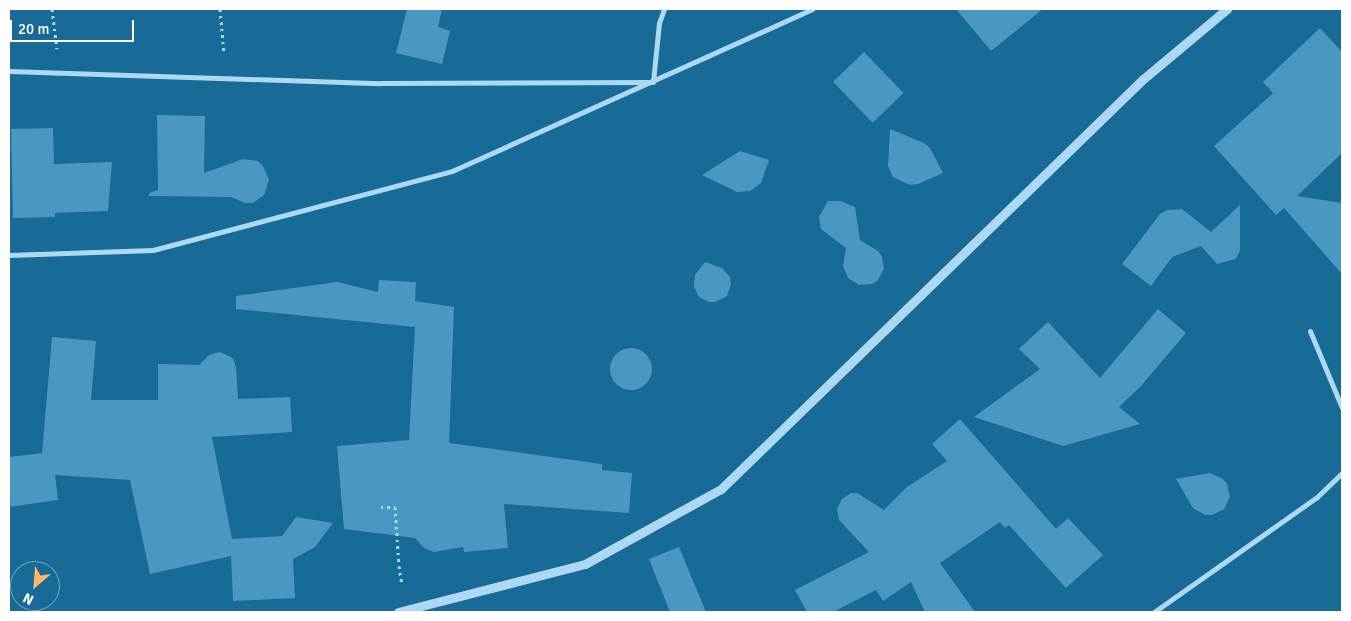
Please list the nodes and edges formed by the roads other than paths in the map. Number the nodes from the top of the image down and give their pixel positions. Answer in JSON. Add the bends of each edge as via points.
{"nodes":[{"id":1,"x":664,"y":9,"type":"edge"},
{"id":2,"x":812,"y":9,"type":"edge"},
{"id":3,"x":1227,"y":9,"type":"edge"},
{"id":4,"x":9,"y":71,"type":"edge"},
{"id":5,"x":653,"y":82,"type":"junction"},
{"id":6,"x":9,"y":255,"type":"edge"},
{"id":7,"x":1310,"y":331,"type":"dead end"},
{"id":8,"x":1342,"y":408,"type":"edge"},
{"id":9,"x":1342,"y":473,"type":"edge"},
{"id":10,"x":398,"y":612,"type":"edge"},
{"id":11,"x":1154,"y":612,"type":"edge"}],
"edges":[{"from":1,"to":5,"type":"street"},
{"from":2,"to":5,"type":"street"},
{"from":3,"to":10,"type":"street","via":[[1142,80],[721,489],[585,564]]},
{"from":4,"to":5,"type":"street","via":[[380,83]]},
{"from":5,"to":6,"type":"street","via":[[446,174],[153,250]]},
{"from":7,"to":8,"type":"street"},
{"from":9,"to":11,"type":"street","via":[[1317,497]]}]}
